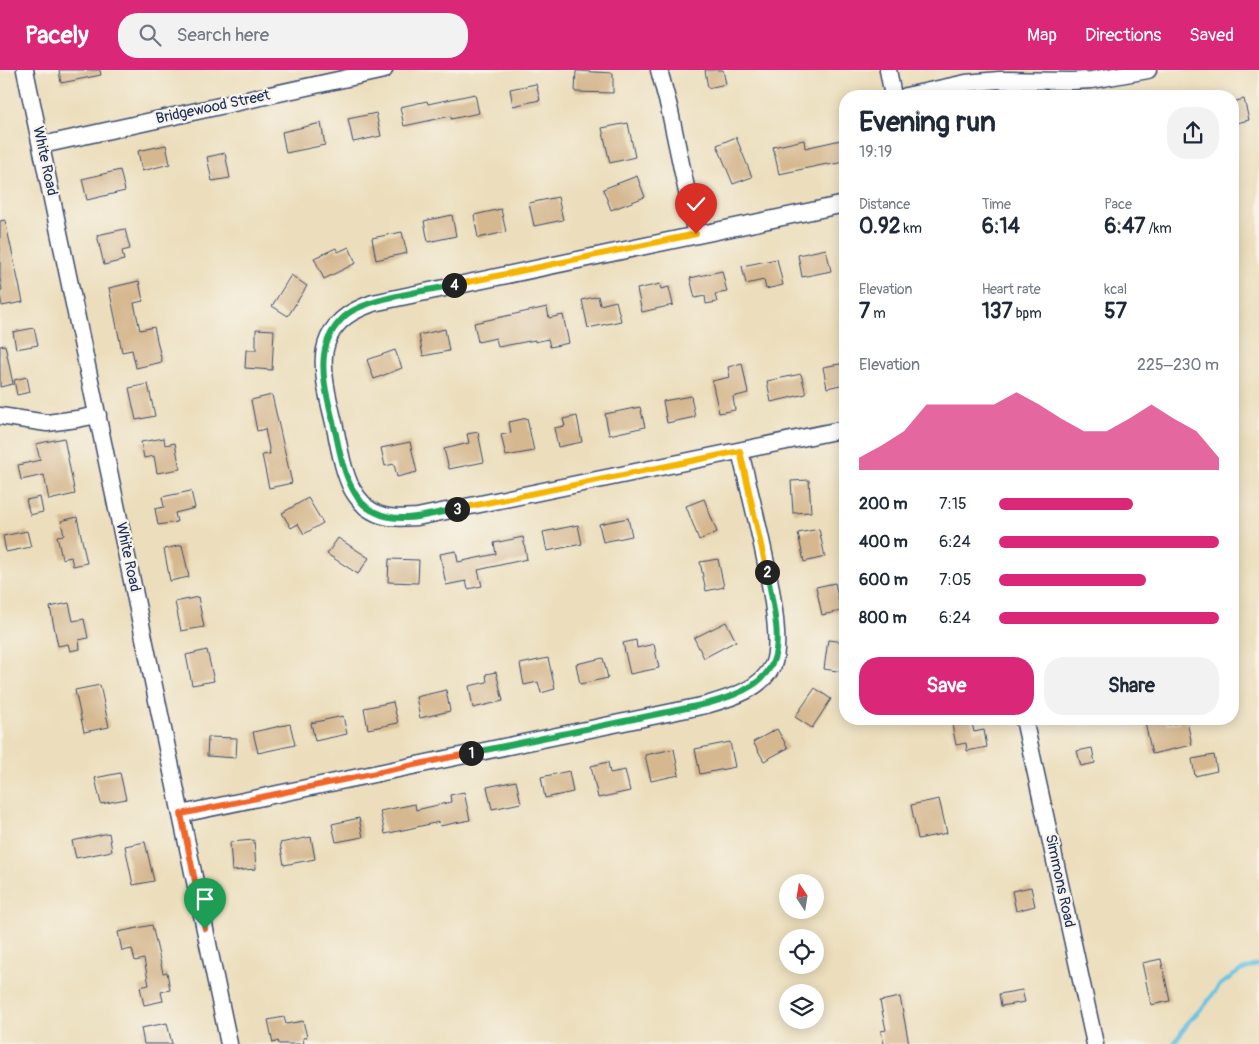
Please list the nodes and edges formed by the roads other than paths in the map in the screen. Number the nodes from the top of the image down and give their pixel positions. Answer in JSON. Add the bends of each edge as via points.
{"nodes":[{"id":1,"x":25,"y":70,"type":"edge"},
{"id":2,"x":384,"y":70,"type":"edge"},
{"id":3,"x":659,"y":70,"type":"edge"},
{"id":4,"x":888,"y":70,"type":"edge"},
{"id":5,"x":1148,"y":70,"type":"edge"},
{"id":6,"x":892,"y":90,"type":"edge"},
{"id":7,"x":934,"y":90,"type":"edge"},
{"id":8,"x":42,"y":145,"type":"junction"},
{"id":9,"x":839,"y":205,"type":"edge"},
{"id":10,"x":696,"y":234,"type":"junction"},
{"id":11,"x":98,"y":415,"type":"junction"},
{"id":12,"x":0,"y":416,"type":"edge"},
{"id":13,"x":839,"y":430,"type":"edge"},
{"id":14,"x":740,"y":451,"type":"junction"},
{"id":15,"x":1025,"y":725,"type":"edge"},
{"id":16,"x":181,"y":814,"type":"junction"},
{"id":17,"x":229,"y":1044,"type":"edge"},
{"id":18,"x":1095,"y":1044,"type":"edge"}],
"edges":[{"from":1,"to":8,"type":"street","name":"White Road"},
{"from":2,"to":8,"type":"street","name":"Bridgewood Street"},
{"from":3,"to":10,"type":"street"},
{"from":4,"to":6,"type":"street"},
{"from":5,"to":7,"type":"street","via":[[1092,80],[999,80]]},
{"from":8,"to":11,"type":"street","name":"White Road"},
{"from":9,"to":10,"type":"street"},
{"from":10,"to":14,"type":"street","via":[[412,294],[354,310],[330,335],[324,354],[326,386],[348,479],[358,498],[374,512],[390,518],[417,517]]},
{"from":11,"to":12,"type":"street","via":[[47,423]]},
{"from":11,"to":16,"type":"street","name":"White Road"},
{"from":13,"to":14,"type":"street"},
{"from":14,"to":16,"type":"street","via":[[766,569],[777,644],[773,665],[746,691],[696,707]]},
{"from":15,"to":18,"type":"street","name":"Simmons Road"},
{"from":16,"to":17,"type":"street","name":"White Road"}]}
